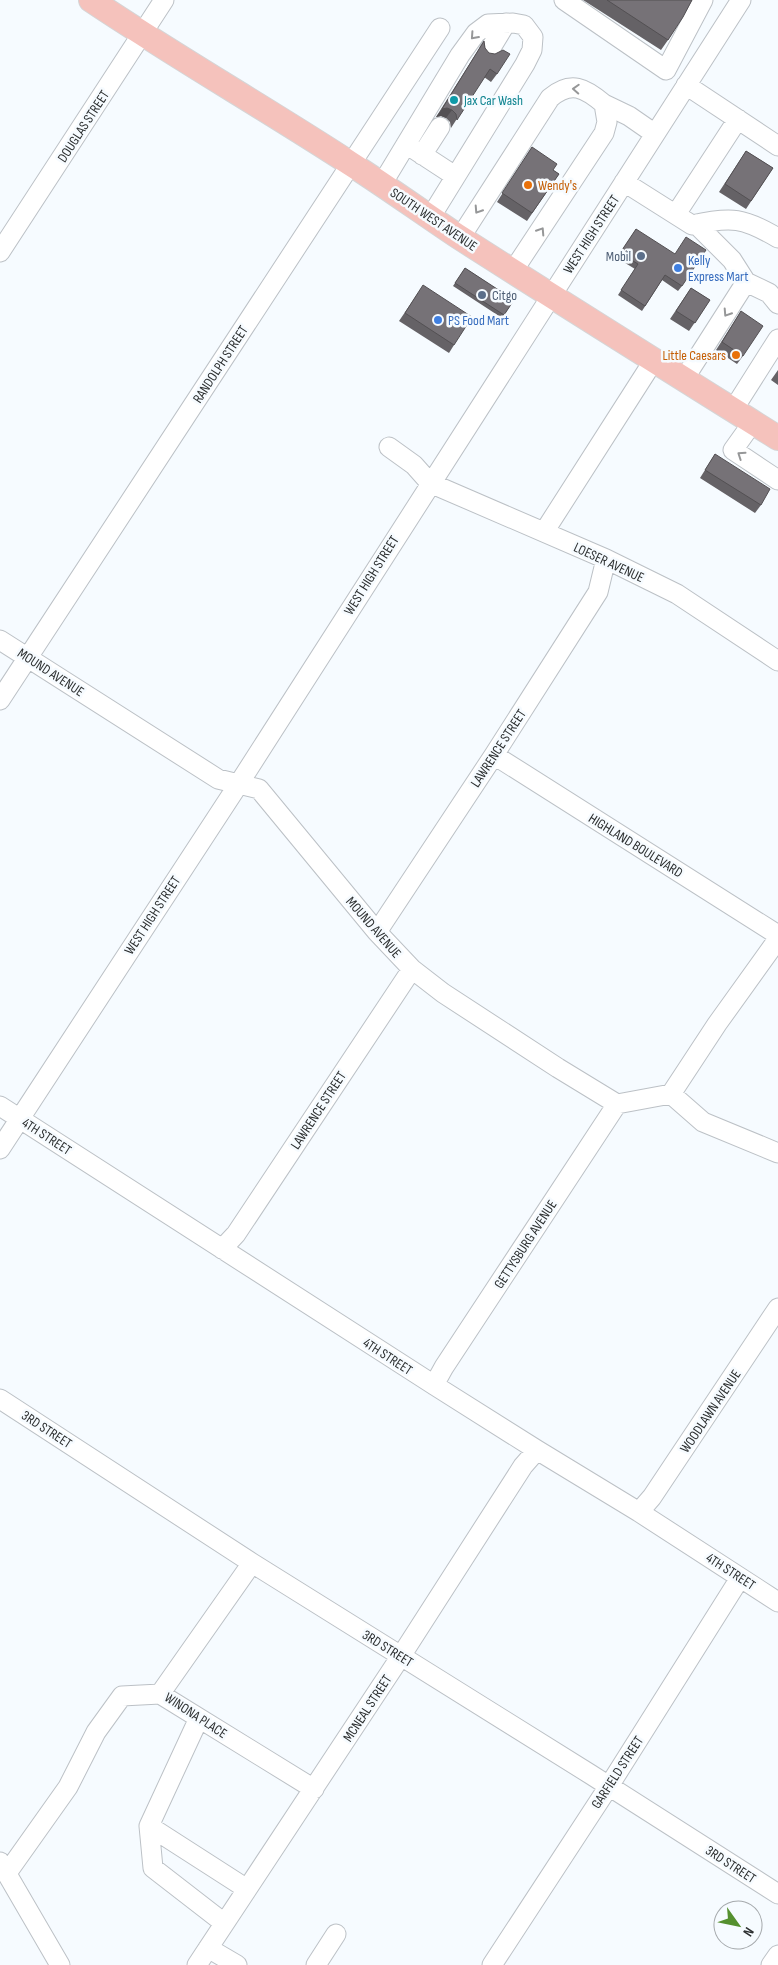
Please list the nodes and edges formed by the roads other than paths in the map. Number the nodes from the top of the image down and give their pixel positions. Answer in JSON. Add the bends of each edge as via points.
{"nodes":[{"id":1,"x":91,"y":0,"type":"edge"},
{"id":2,"x":164,"y":0,"type":"edge"},
{"id":3,"x":564,"y":0,"type":"edge"},
{"id":4,"x":702,"y":0,"type":"edge"},
{"id":5,"x":742,"y":0,"type":"edge"},
{"id":6,"x":506,"y":23,"type":"junction"},
{"id":7,"x":440,"y":28,"type":"dead end"},
{"id":8,"x":142,"y":34,"type":"junction"},
{"id":9,"x":488,"y":51,"type":"edge"},
{"id":10,"x":686,"y":85,"type":"junction"},
{"id":11,"x":604,"y":104,"type":"junction"},
{"id":12,"x":738,"y":119,"type":"junction"},
{"id":13,"x":440,"y":127,"type":"dead end"},
{"id":14,"x":655,"y":134,"type":"junction"},
{"id":15,"x":406,"y":144,"type":"junction"},
{"id":16,"x":778,"y":146,"type":"edge"},
{"id":17,"x":422,"y":155,"type":"junction"},
{"id":18,"x":352,"y":164,"type":"junction"},
{"id":19,"x":455,"y":176,"type":"junction"},
{"id":20,"x":624,"y":182,"type":"junction"},
{"id":21,"x":382,"y":184,"type":"junction"},
{"id":22,"x":676,"y":214,"type":"junction"},
{"id":23,"x":430,"y":218,"type":"junction"},
{"id":24,"x":696,"y":224,"type":"junction"},
{"id":25,"x":460,"y":238,"type":"junction"},
{"id":26,"x":778,"y":238,"type":"edge"},
{"id":27,"x":0,"y":252,"type":"edge"},
{"id":28,"x":513,"y":271,"type":"junction"},
{"id":29,"x":746,"y":282,"type":"junction"},
{"id":30,"x":551,"y":296,"type":"junction"},
{"id":31,"x":778,"y":304,"type":"edge"},
{"id":32,"x":778,"y":339,"type":"edge"},
{"id":33,"x":654,"y":360,"type":"junction"},
{"id":34,"x":684,"y":379,"type":"junction"},
{"id":35,"x":743,"y":416,"type":"junction"},
{"id":36,"x":778,"y":438,"type":"edge"},
{"id":37,"x":389,"y":448,"type":"dead end"},
{"id":38,"x":778,"y":480,"type":"edge"},
{"id":39,"x":430,"y":483,"type":"junction"},
{"id":40,"x":544,"y":532,"type":"junction"},
{"id":41,"x":606,"y":559,"type":"junction"},
{"id":42,"x":0,"y":640,"type":"edge"},
{"id":43,"x":28,"y":657,"type":"junction"},
{"id":44,"x":778,"y":661,"type":"edge"},
{"id":45,"x":0,"y":700,"type":"edge"},
{"id":46,"x":494,"y":755,"type":"junction"},
{"id":47,"x":238,"y":785,"type":"junction"},
{"id":48,"x":376,"y":932,"type":"junction"},
{"id":49,"x":778,"y":937,"type":"edge"},
{"id":50,"x":412,"y":969,"type":"junction"},
{"id":51,"x":671,"y":1094,"type":"junction"},
{"id":52,"x":617,"y":1104,"type":"junction"},
{"id":53,"x":0,"y":1106,"type":"edge"},
{"id":54,"x":21,"y":1119,"type":"junction"},
{"id":55,"x":0,"y":1149,"type":"edge"},
{"id":56,"x":778,"y":1152,"type":"edge"},
{"id":57,"x":222,"y":1249,"type":"junction"},
{"id":58,"x":778,"y":1308,"type":"edge"},
{"id":59,"x":434,"y":1385,"type":"junction"},
{"id":60,"x":0,"y":1399,"type":"edge"},
{"id":61,"x":537,"y":1450,"type":"junction"},
{"id":62,"x":639,"y":1512,"type":"junction"},
{"id":63,"x":252,"y":1563,"type":"junction"},
{"id":64,"x":740,"y":1578,"type":"junction"},
{"id":65,"x":778,"y":1602,"type":"edge"},
{"id":66,"x":402,"y":1656,"type":"junction"},
{"id":67,"x":160,"y":1694,"type":"junction"},
{"id":68,"x":200,"y":1718,"type":"junction"},
{"id":69,"x":609,"y":1786,"type":"junction"},
{"id":70,"x":314,"y":1789,"type":"junction"},
{"id":71,"x":149,"y":1826,"type":"junction"},
{"id":72,"x":3,"y":1867,"type":"edge"},
{"id":73,"x":247,"y":1889,"type":"junction"},
{"id":74,"x":778,"y":1894,"type":"edge"},
{"id":75,"x":224,"y":1923,"type":"junction"},
{"id":76,"x":336,"y":1934,"type":"dead end"},
{"id":77,"x":208,"y":1948,"type":"junction"},
{"id":78,"x":778,"y":1954,"type":"edge"},
{"id":79,"x":60,"y":1965,"type":"edge"},
{"id":80,"x":197,"y":1965,"type":"edge"},
{"id":81,"x":237,"y":1965,"type":"edge"},
{"id":82,"x":316,"y":1965,"type":"edge"},
{"id":83,"x":492,"y":1965,"type":"edge"},
{"id":84,"x":771,"y":1965,"type":"edge"}],
"edges":[{"from":1,"to":8,"type":"main road","name":"SOUTH WEST AVENUE"},
{"from":2,"to":8,"type":"street","name":"DOUGLAS STREET"},
{"from":3,"to":4,"type":"street","via":[[666,70]]},
{"from":5,"to":10,"type":"street","name":"WEST HIGH STREET"},
{"from":6,"to":9,"type":"street"},
{"from":6,"to":15,"type":"street","one_way":true,"via":[[488,24],[476,33]]},
{"from":6,"to":19,"type":"street","via":[[524,25],[533,36],[532,50]]},
{"from":7,"to":18,"type":"street","name":"RANDOLPH STREET"},
{"from":8,"to":18,"type":"main road","name":"SOUTH WEST AVENUE"},
{"from":8,"to":27,"type":"street","name":"DOUGLAS STREET"},
{"from":10,"to":12,"type":"street"},
{"from":10,"to":14,"type":"street","name":"WEST HIGH STREET"},
{"from":11,"to":14,"type":"street"},
{"from":11,"to":25,"type":"street","one_way":true,"via":[[583,88],[561,89],[550,98]]},
{"from":28,"to":11,"type":"street","one_way":true,"via":[[604,133],[607,122]]},
{"from":12,"to":16,"type":"street"},
{"from":12,"to":22,"type":"street"},
{"from":13,"to":17,"type":"street"},
{"from":14,"to":20,"type":"street","name":"WEST HIGH STREET"},
{"from":15,"to":17,"type":"street"},
{"from":15,"to":21,"type":"street"},
{"from":17,"to":19,"type":"street"},
{"from":18,"to":21,"type":"main road","name":"SOUTH WEST AVENUE"},
{"from":18,"to":43,"type":"street","name":"RANDOLPH STREET"},
{"from":19,"to":23,"type":"street"},
{"from":20,"to":22,"type":"street"},
{"from":20,"to":30,"type":"street","name":"WEST HIGH STREET"},
{"from":21,"to":23,"type":"main road","name":"SOUTH WEST AVENUE"},
{"from":22,"to":24,"type":"street"},
{"from":23,"to":25,"type":"main road","name":"SOUTH WEST AVENUE"},
{"from":24,"to":26,"type":"street","via":[[724,219],[742,220]]},
{"from":24,"to":29,"type":"street","via":[[732,260]]},
{"from":25,"to":28,"type":"main road","name":"SOUTH WEST AVENUE"},
{"from":28,"to":30,"type":"main road","name":"SOUTH WEST AVENUE"},
{"from":29,"to":31,"type":"street","via":[[769,294]]},
{"from":29,"to":34,"type":"street","one_way":true},
{"from":30,"to":33,"type":"main road","name":"SOUTH WEST AVENUE"},
{"from":30,"to":39,"type":"street","name":"WEST HIGH STREET"},
{"from":32,"to":35,"type":"street","via":[[754,377]]},
{"from":33,"to":34,"type":"main road","name":"SOUTH WEST AVENUE"},
{"from":33,"to":40,"type":"street"},
{"from":34,"to":35,"type":"main road","name":"SOUTH WEST AVENUE"},
{"from":35,"to":36,"type":"main road","name":"SOUTH WEST AVENUE"},
{"from":38,"to":35,"type":"street","one_way":true,"via":[[733,450]]},
{"from":37,"to":39,"type":"street","via":[[414,465]]},
{"from":39,"to":40,"type":"street","name":"LOESER AVENUE"},
{"from":39,"to":47,"type":"street","name":"WEST HIGH STREET"},
{"from":40,"to":41,"type":"street","name":"LOESER AVENUE"},
{"from":41,"to":44,"type":"street","name":"LOESER AVENUE","via":[[677,594]]},
{"from":41,"to":46,"type":"street","name":"LAWRENCE STREET","via":[[598,592]]},
{"from":42,"to":43,"type":"street","name":"MOUND AVENUE"},
{"from":43,"to":45,"type":"street","name":"RANDOLPH STREET"},
{"from":43,"to":47,"type":"street","name":"MOUND AVENUE","via":[[218,779]]},
{"from":46,"to":48,"type":"street","name":"LAWRENCE STREET"},
{"from":46,"to":49,"type":"street","name":"HIGHLAND BOULEVARD"},
{"from":47,"to":48,"type":"street","name":"MOUND AVENUE","via":[[260,789]]},
{"from":47,"to":54,"type":"street","name":"WEST HIGH STREET"},
{"from":48,"to":50,"type":"street","name":"MOUND AVENUE"},
{"from":49,"to":51,"type":"street"},
{"from":50,"to":52,"type":"street","name":"MOUND AVENUE","via":[[451,998]]},
{"from":50,"to":57,"type":"street","name":"LAWRENCE STREET","via":[[236,1234]]},
{"from":51,"to":52,"type":"street"},
{"from":51,"to":56,"type":"street","via":[[704,1122]]},
{"from":52,"to":59,"type":"street","name":"GETTYSBURG AVENUE"},
{"from":53,"to":54,"type":"street","name":"4TH STREET"},
{"from":54,"to":55,"type":"street","name":"WEST HIGH STREET"},
{"from":54,"to":57,"type":"street","name":"4TH STREET"},
{"from":57,"to":59,"type":"street","name":"4TH STREET"},
{"from":58,"to":62,"type":"street","name":"WOODLAWN AVENUE"},
{"from":59,"to":61,"type":"street","name":"4TH STREET"},
{"from":60,"to":63,"type":"street","name":"3RD STREET"},
{"from":61,"to":62,"type":"street","name":"4TH STREET"},
{"from":61,"to":66,"type":"street","name":"MCNEAL STREET","via":[[523,1466]]},
{"from":62,"to":64,"type":"street","name":"4TH STREET"},
{"from":63,"to":66,"type":"street","name":"3RD STREET"},
{"from":63,"to":67,"type":"street","name":"WINONA PLACE"},
{"from":64,"to":65,"type":"street","name":"4TH STREET"},
{"from":64,"to":69,"type":"street","name":"GARFIELD STREET"},
{"from":66,"to":69,"type":"street","name":"3RD STREET"},
{"from":66,"to":70,"type":"street","name":"MCNEAL STREET"},
{"from":67,"to":68,"type":"street","name":"WINONA PLACE"},
{"from":67,"to":72,"type":"street","via":[[122,1696],[96,1732],[68,1787]]},
{"from":68,"to":70,"type":"street","name":"WINONA PLACE"},
{"from":68,"to":71,"type":"street"},
{"from":69,"to":74,"type":"street","name":"3RD STREET"},
{"from":69,"to":83,"type":"street","name":"GARFIELD STREET"},
{"from":70,"to":73,"type":"street","name":"MCNEAL STREET"},
{"from":71,"to":73,"type":"street"},
{"from":71,"to":75,"type":"street","via":[[153,1868]]},
{"from":72,"to":79,"type":"street"},
{"from":73,"to":75,"type":"street","name":"MCNEAL STREET"},
{"from":75,"to":77,"type":"street","name":"MCNEAL STREET"},
{"from":76,"to":82,"type":"street"},
{"from":77,"to":80,"type":"street","name":"MCNEAL STREET"},
{"from":77,"to":81,"type":"street"},
{"from":78,"to":84,"type":"street"}]}
